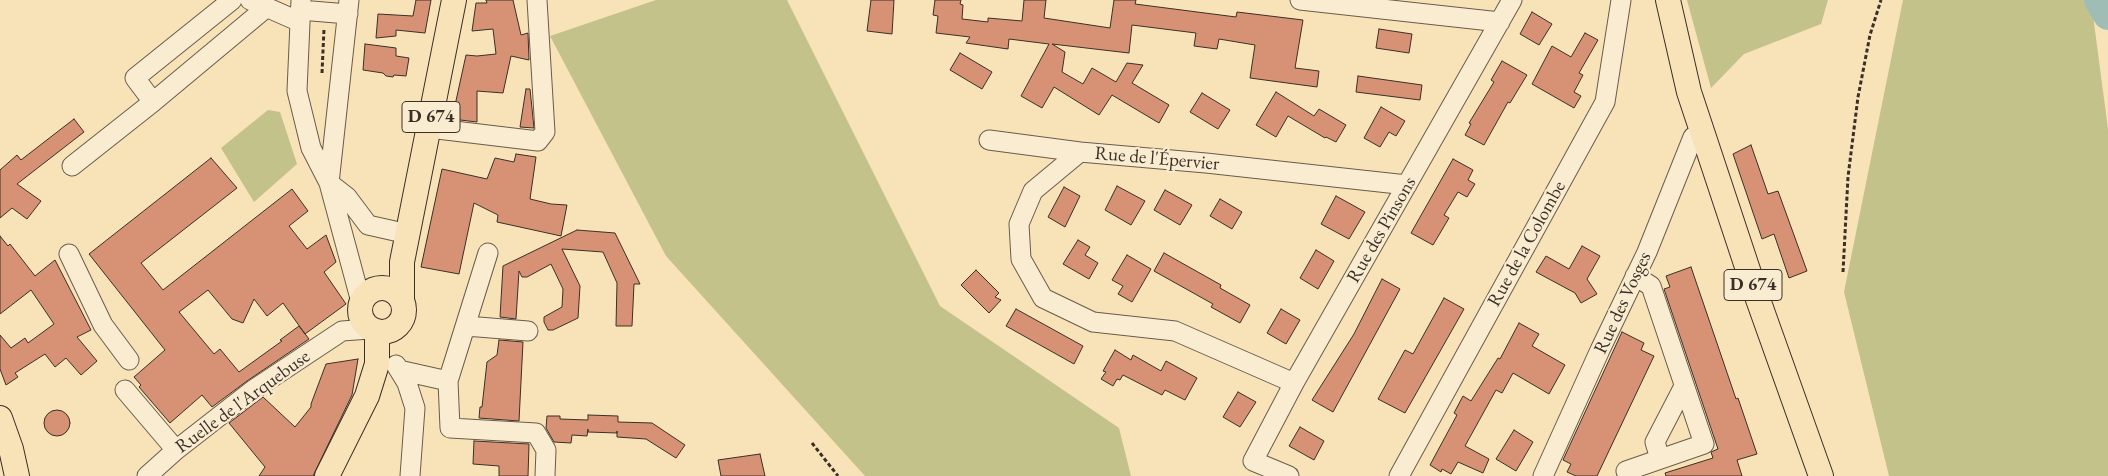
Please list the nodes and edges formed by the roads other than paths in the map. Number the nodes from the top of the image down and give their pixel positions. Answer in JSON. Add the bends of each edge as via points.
{"nodes":[{"id":1,"x":232,"y":0,"type":"edge"},
{"id":2,"x":454,"y":0,"type":"edge"},
{"id":3,"x":537,"y":0,"type":"edge"},
{"id":4,"x":1300,"y":0,"type":"edge"},
{"id":5,"x":1512,"y":0,"type":"edge"},
{"id":6,"x":1621,"y":0,"type":"edge"},
{"id":7,"x":1668,"y":0,"type":"edge"},
{"id":8,"x":259,"y":4,"type":"edge"},
{"id":9,"x":349,"y":7,"type":"edge"},
{"id":10,"x":300,"y":11,"type":"edge"},
{"id":11,"x":1500,"y":22,"type":"junction"},
{"id":12,"x":153,"y":102,"type":"junction"},
{"id":13,"x":428,"y":128,"type":"junction"},
{"id":14,"x":1703,"y":133,"type":"junction"},
{"id":15,"x":989,"y":140,"type":"dead end"},
{"id":16,"x":1080,"y":152,"type":"junction"},
{"id":17,"x":72,"y":166,"type":"dead end"},
{"id":18,"x":329,"y":183,"type":"junction"},
{"id":19,"x":1407,"y":185,"type":"junction"},
{"id":20,"x":408,"y":234,"type":"junction"},
{"id":21,"x":488,"y":253,"type":"dead end"},
{"id":22,"x":69,"y":254,"type":"dead end"},
{"id":23,"x":402,"y":262,"type":"junction"},
{"id":24,"x":1636,"y":276,"type":"junction"},
{"id":25,"x":402,"y":300,"type":"junction"},
{"id":26,"x":366,"y":313,"type":"junction"},
{"id":27,"x":466,"y":326,"type":"junction"},
{"id":28,"x":528,"y":331,"type":"dead end"},
{"id":29,"x":129,"y":360,"type":"dead end"},
{"id":30,"x":388,"y":362,"type":"junction"},
{"id":31,"x":448,"y":382,"type":"junction"},
{"id":32,"x":1294,"y":384,"type":"junction"},
{"id":33,"x":1684,"y":386,"type":"junction"},
{"id":34,"x":125,"y":390,"type":"dead end"},
{"id":35,"x":0,"y":418,"type":"edge"},
{"id":36,"x":176,"y":450,"type":"junction"},
{"id":37,"x":1660,"y":459,"type":"junction"},
{"id":38,"x":1626,"y":471,"type":"dead end"},
{"id":39,"x":17,"y":476,"type":"edge"},
{"id":40,"x":147,"y":476,"type":"edge"},
{"id":41,"x":328,"y":476,"type":"edge"},
{"id":42,"x":344,"y":476,"type":"edge"},
{"id":43,"x":410,"y":476,"type":"edge"},
{"id":44,"x":545,"y":476,"type":"edge"},
{"id":45,"x":1289,"y":476,"type":"edge"},
{"id":46,"x":1399,"y":476,"type":"edge"},
{"id":47,"x":1543,"y":476,"type":"edge"},
{"id":48,"x":1821,"y":476,"type":"edge"}],
"edges":[{"from":1,"to":12,"type":"street","via":[[135,78]]},
{"from":2,"to":13,"type":"main road","number":"D 674"},
{"from":3,"to":13,"type":"street","via":[[545,132],[538,141]]},
{"from":4,"to":11,"type":"street"},
{"from":5,"to":11,"type":"street","name":"Rue des Pinsons"},
{"from":6,"to":46,"type":"street","name":"Rue de la Colombe","via":[[1605,102]]},
{"from":7,"to":14,"type":"main road","number":"D 674"},
{"from":8,"to":10,"type":"street"},
{"from":8,"to":12,"type":"street"},
{"from":9,"to":10,"type":"street","via":[[325,12]]},
{"from":9,"to":18,"type":"street"},
{"from":10,"to":18,"type":"street","via":[[296,91],[311,148]]},
{"from":11,"to":19,"type":"street","name":"Rue des Pinsons"},
{"from":12,"to":17,"type":"street"},
{"from":13,"to":20,"type":"main road","number":"D 674"},
{"from":14,"to":24,"type":"street","name":"Rue des Vosges","via":[[1693,137]]},
{"from":14,"to":48,"type":"main road","number":"D 674"},
{"from":15,"to":16,"type":"street"},
{"from":16,"to":19,"type":"street","name":"Rue de l'Épervier"},
{"from":16,"to":32,"type":"street","name":"Rue de l'Épervier","via":[[1033,191],[1019,224],[1021,259],[1043,298],[1093,322],[1175,332]]},
{"from":18,"to":20,"type":"street","via":[[347,197],[368,226]]},
{"from":18,"to":26,"type":"street"},
{"from":19,"to":32,"type":"street","name":"Rue des Pinsons"},
{"from":20,"to":23,"type":"main road","number":"D 674"},
{"from":21,"to":27,"type":"street"},
{"from":22,"to":29,"type":"street","via":[[103,325]]},
{"from":23,"to":25,"type":"main road","number":"D 674"},
{"from":23,"to":26,"type":"main road","number":"D 674"},
{"from":24,"to":33,"type":"street","via":[[1651,286]]},
{"from":24,"to":47,"type":"street","name":"Rue des Vosges"},
{"from":25,"to":26,"type":"main road","via":[[392,290]]},
{"from":25,"to":26,"type":"main road","via":[[401,321]]},
{"from":26,"to":30,"type":"main road"},
{"from":26,"to":36,"type":"street","name":"Ruelle de l'Arquebuse","via":[[253,390]]},
{"from":27,"to":28,"type":"street"},
{"from":27,"to":31,"type":"street"},
{"from":30,"to":31,"type":"street"},
{"from":30,"to":41,"type":"main road","via":[[377,364],[367,396]]},
{"from":30,"to":42,"type":"main road","via":[[378,402]]},
{"from":30,"to":43,"type":"street","via":[[407,384],[415,408]]},
{"from":31,"to":44,"type":"street","via":[[450,428],[536,433],[546,450]]},
{"from":32,"to":45,"type":"street","name":"Rue des Pinsons","via":[[1253,461]]},
{"from":33,"to":37,"type":"street","via":[[1655,442]]},
{"from":33,"to":37,"type":"street","via":[[1704,444]]},
{"from":34,"to":36,"type":"street"},
{"from":35,"to":39,"type":"main road"},
{"from":36,"to":40,"type":"street","name":"Ruelle de l'Arquebuse"},
{"from":37,"to":38,"type":"street"}]}
